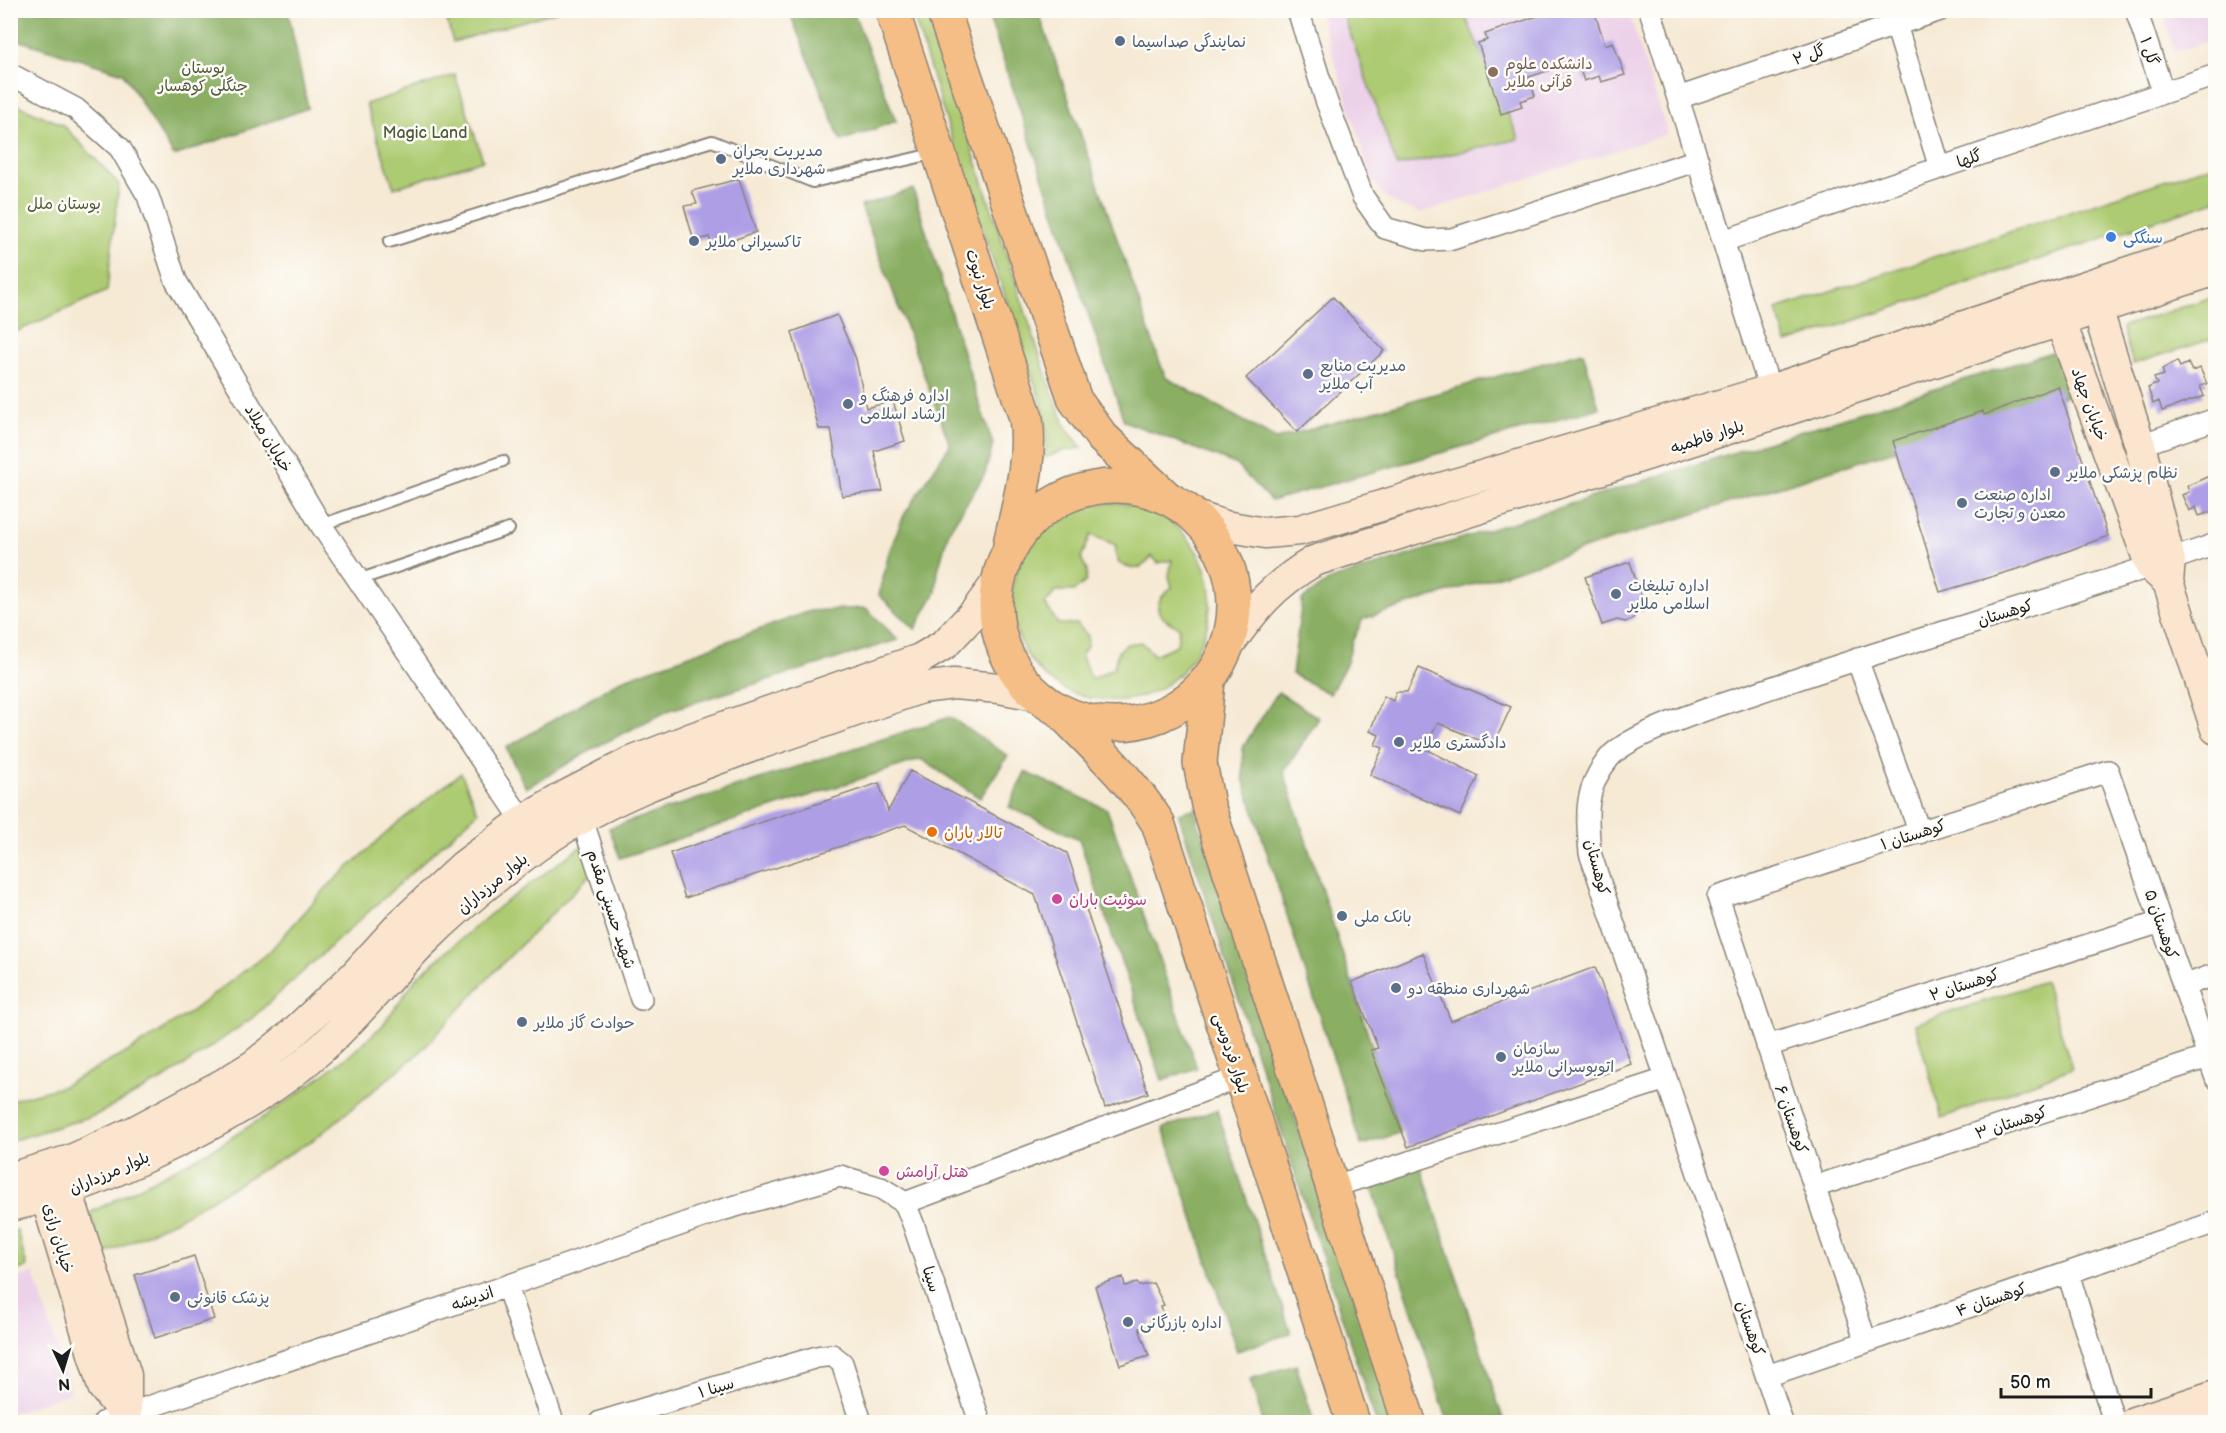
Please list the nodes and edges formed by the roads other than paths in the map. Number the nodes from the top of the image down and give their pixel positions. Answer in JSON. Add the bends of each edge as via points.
{"nodes":[{"id":1,"x":892,"y":10,"type":"edge"},
{"id":2,"x":944,"y":10,"type":"edge"},
{"id":3,"x":1298,"y":10,"type":"edge"},
{"id":4,"x":1650,"y":10,"type":"edge"},
{"id":5,"x":1940,"y":10,"type":"edge"},
{"id":6,"x":2136,"y":10,"type":"edge"},
{"id":7,"x":1896,"y":25,"type":"junction"},
{"id":8,"x":10,"y":74,"type":"edge"},
{"id":9,"x":2216,"y":75,"type":"edge"},
{"id":10,"x":2163,"y":92,"type":"junction"},
{"id":11,"x":1678,"y":98,"type":"junction"},
{"id":12,"x":940,"y":152,"type":"junction"},
{"id":13,"x":1698,"y":160,"type":"junction"},
{"id":14,"x":1940,"y":168,"type":"junction"},
{"id":15,"x":1724,"y":241,"type":"junction"},
{"id":16,"x":389,"y":242,"type":"dead end"},
{"id":17,"x":2216,"y":243,"type":"edge"},
{"id":18,"x":2216,"y":270,"type":"edge"},
{"id":19,"x":2094,"y":296,"type":"junction"},
{"id":20,"x":2056,"y":309,"type":"junction"},
{"id":21,"x":1774,"y":401,"type":"junction"},
{"id":22,"x":2216,"y":419,"type":"edge"},
{"id":23,"x":2140,"y":445,"type":"junction"},
{"id":24,"x":503,"y":461,"type":"dead end"},
{"id":25,"x":1182,"y":508,"type":"junction"},
{"id":26,"x":321,"y":525,"type":"junction"},
{"id":27,"x":509,"y":529,"type":"dead end"},
{"id":28,"x":2216,"y":544,"type":"edge"},
{"id":29,"x":1003,"y":567,"type":"junction"},
{"id":30,"x":2163,"y":570,"type":"junction"},
{"id":31,"x":358,"y":580,"type":"junction"},
{"id":32,"x":1227,"y":646,"type":"junction"},
{"id":33,"x":1857,"y":659,"type":"junction"},
{"id":34,"x":1208,"y":681,"type":"junction"},
{"id":35,"x":1048,"y":703,"type":"junction"},
{"id":36,"x":2216,"y":729,"type":"edge"},
{"id":37,"x":2108,"y":771,"type":"joint"},
{"id":38,"x":582,"y":819,"type":"junction"},
{"id":39,"x":523,"y":821,"type":"junction"},
{"id":40,"x":1920,"y":832,"type":"junction"},
{"id":41,"x":1718,"y":897,"type":"joint"},
{"id":42,"x":2161,"y":922,"type":"junction"},
{"id":43,"x":2216,"y":974,"type":"edge"},
{"id":44,"x":2183,"y":986,"type":"junction"},
{"id":45,"x":641,"y":999,"type":"dead end"},
{"id":46,"x":1767,"y":1046,"type":"junction"},
{"id":47,"x":2208,"y":1057,"type":"junction"},
{"id":48,"x":1240,"y":1077,"type":"junction"},
{"id":49,"x":2216,"y":1078,"type":"edge"},
{"id":50,"x":1666,"y":1079,"type":"junction"},
{"id":51,"x":10,"y":1178,"type":"edge"},
{"id":52,"x":54,"y":1185,"type":"junction"},
{"id":53,"x":1332,"y":1187,"type":"junction"},
{"id":54,"x":1814,"y":1187,"type":"junction"},
{"id":55,"x":904,"y":1203,"type":"junction"},
{"id":56,"x":10,"y":1206,"type":"edge"},
{"id":57,"x":2216,"y":1222,"type":"edge"},
{"id":58,"x":2068,"y":1273,"type":"junction"},
{"id":59,"x":507,"y":1286,"type":"junction"},
{"id":60,"x":1866,"y":1342,"type":"junction"},
{"id":61,"x":1767,"y":1376,"type":"junction"},
{"id":62,"x":2216,"y":1395,"type":"edge"},
{"id":63,"x":2216,"y":1419,"type":"edge"},
{"id":64,"x":119,"y":1420,"type":"edge"},
{"id":65,"x":554,"y":1422,"type":"edge"},
{"id":66,"x":600,"y":1422,"type":"edge"},
{"id":67,"x":861,"y":1422,"type":"edge"},
{"id":68,"x":980,"y":1422,"type":"edge"},
{"id":69,"x":1353,"y":1422,"type":"edge"},
{"id":70,"x":1409,"y":1422,"type":"edge"},
{"id":71,"x":1782,"y":1422,"type":"edge"},
{"id":72,"x":2114,"y":1422,"type":"edge"},
{"id":73,"x":2134,"y":1422,"type":"edge"},
{"id":74,"x":2206,"y":1422,"type":"edge"}],
"edges":[{"from":1,"to":12,"type":"main road","name":"بلوار نبوت"},
{"from":2,"to":25,"type":"main road","via":[[1075,400],[1102,437]]},
{"from":3,"to":13,"type":"street","via":[[1326,100],[1363,196],[1385,228],[1426,240],[1452,239]]},
{"from":4,"to":11,"type":"street"},
{"from":5,"to":7,"type":"street","name":"گل ۲"},
{"from":6,"to":10,"type":"street","name":"گل ۱"},
{"from":7,"to":11,"type":"street","name":"گل ۲"},
{"from":7,"to":14,"type":"street"},
{"from":8,"to":26,"type":"street","name":"خیابان میلاد","via":[[76,110],[120,148],[148,196],[176,281]]},
{"from":9,"to":10,"type":"street","name":"گلها"},
{"from":10,"to":14,"type":"street","name":"گلها"},
{"from":11,"to":13,"type":"street"},
{"from":12,"to":16,"type":"lane","via":[[813,182],[712,141]]},
{"from":12,"to":29,"type":"main road","name":"بلوار نبوت","via":[[1026,418],[1026,466]]},
{"from":13,"to":15,"type":"street"},
{"from":14,"to":15,"type":"street","name":"گلها"},
{"from":15,"to":21,"type":"street"},
{"from":17,"to":19,"type":"main road","name":"بلوار فاطمیه"},
{"from":18,"to":19,"type":"main road","name":"بلوار فاطمیه"},
{"from":19,"to":20,"type":"main road","name":"بلوار فاطمیه"},
{"from":19,"to":23,"type":"main road","name":"خیابان جهاد"},
{"from":20,"to":21,"type":"main road","name":"بلوار فاطمیه"},
{"from":20,"to":30,"type":"main road","name":"خیابان جهاد"},
{"from":21,"to":25,"type":"main road","name":"بلوار فاطمیه","via":[[1300,530],[1265,533],[1225,526]]},
{"from":21,"to":32,"type":"main road","name":"بلوار فاطمیه","via":[[1314,561],[1263,598]]},
{"from":22,"to":23,"type":"street"},
{"from":23,"to":30,"type":"main road","name":"خیابان جهاد"},
{"from":24,"to":26,"type":"lane"},
{"from":25,"to":29,"type":"main road","via":[[1144,490],[1117,486],[1073,494],[1042,511],[1023,530]]},
{"from":25,"to":32,"type":"main road","via":[[1214,538],[1227,563],[1234,591],[1234,619]]},
{"from":26,"to":31,"type":"street","name":"خیابان میلاد"},
{"from":27,"to":31,"type":"lane"},
{"from":28,"to":30,"type":"street","name":"کوهستان"},
{"from":29,"to":35,"type":"main road","name":"بلوار نبوت","via":[[996,612],[1002,643],[1015,671]]},
{"from":29,"to":39,"type":"main road","name":"بلوار مرزداران","via":[[975,612],[945,644],[920,659],[639,759]]},
{"from":30,"to":33,"type":"street","name":"کوهستان"},
{"from":30,"to":36,"type":"main road","name":"خیابان جهاد"},
{"from":31,"to":39,"type":"street","name":"خیابان میلاد"},
{"from":32,"to":34,"type":"main road"},
{"from":33,"to":40,"type":"street"},
{"from":33,"to":50,"type":"street","name":"کوهستان","via":[[1642,735],[1610,757],[1591,787],[1586,812],[1590,853]]},
{"from":34,"to":35,"type":"main road","via":[[1184,703],[1155,717],[1124,724],[1092,722]]},
{"from":34,"to":53,"type":"main road","via":[[1200,763],[1208,805]]},
{"from":35,"to":38,"type":"main road","name":"بلوار مرزداران","via":[[999,688],[954,684],[921,688],[694,767]]},
{"from":35,"to":48,"type":"main road","name":"بلوار فردوسی","via":[[1126,778],[1158,823]]},
{"from":37,"to":40,"type":"street","name":"کوهستان ۱"},
{"from":37,"to":42,"type":"street","name":"کوهستان ۵"},
{"from":38,"to":45,"type":"street","name":"شهید حسینی مقدم"},
{"from":38,"to":52,"type":"main road","name":"بلوار مرزداران","via":[[539,845],[482,888],[322,1048],[277,1085],[191,1135],[127,1166]]},
{"from":39,"to":52,"type":"main road","name":"بلوار مرزداران","via":[[463,866],[401,924],[353,977],[254,1065],[133,1132],[71,1160]]},
{"from":40,"to":41,"type":"street","name":"کوهستان ۱"},
{"from":41,"to":46,"type":"street","name":"کوهستان ۶"},
{"from":42,"to":44,"type":"street","name":"کوهستان ۵"},
{"from":42,"to":46,"type":"street","name":"کوهستان ۲"},
{"from":43,"to":44,"type":"street"},
{"from":44,"to":47,"type":"street","name":"کوهستان ۵"},
{"from":46,"to":54,"type":"street","name":"کوهستان ۶"},
{"from":47,"to":49,"type":"street","name":"کوهستان ۵"},
{"from":47,"to":54,"type":"street","name":"کوهستان ۳"},
{"from":48,"to":55,"type":"street"},
{"from":48,"to":69,"type":"main road","name":"بلوار فردوسی"},
{"from":50,"to":53,"type":"street"},
{"from":50,"to":61,"type":"street","name":"کوهستان"},
{"from":51,"to":52,"type":"main road","name":"بلوار مرزداران"},
{"from":52,"to":56,"type":"main road","name":"بلوار مرزداران"},
{"from":52,"to":64,"type":"main road","name":"خیابان رازی","via":[[126,1376]]},
{"from":53,"to":70,"type":"main road"},
{"from":54,"to":60,"type":"street","name":"کوهستان ۶"},
{"from":55,"to":59,"type":"street","name":"اندیشه","via":[[881,1188],[840,1176],[722,1210]]},
{"from":55,"to":68,"type":"street","name":"سینا"},
{"from":57,"to":58,"type":"street","name":"کوهستان ۴"},
{"from":58,"to":60,"type":"street","name":"کوهستان ۴"},
{"from":58,"to":72,"type":"street"},
{"from":59,"to":64,"type":"street","name":"اندیشه"},
{"from":59,"to":65,"type":"street"},
{"from":60,"to":61,"type":"street","name":"کوهستان ۴"},
{"from":61,"to":71,"type":"street","name":"کوهستان"},
{"from":62,"to":73,"type":"main road"},
{"from":63,"to":74,"type":"main road"},
{"from":66,"to":67,"type":"street","name":"سینا ۱","via":[[832,1355],[842,1363]]}]}
